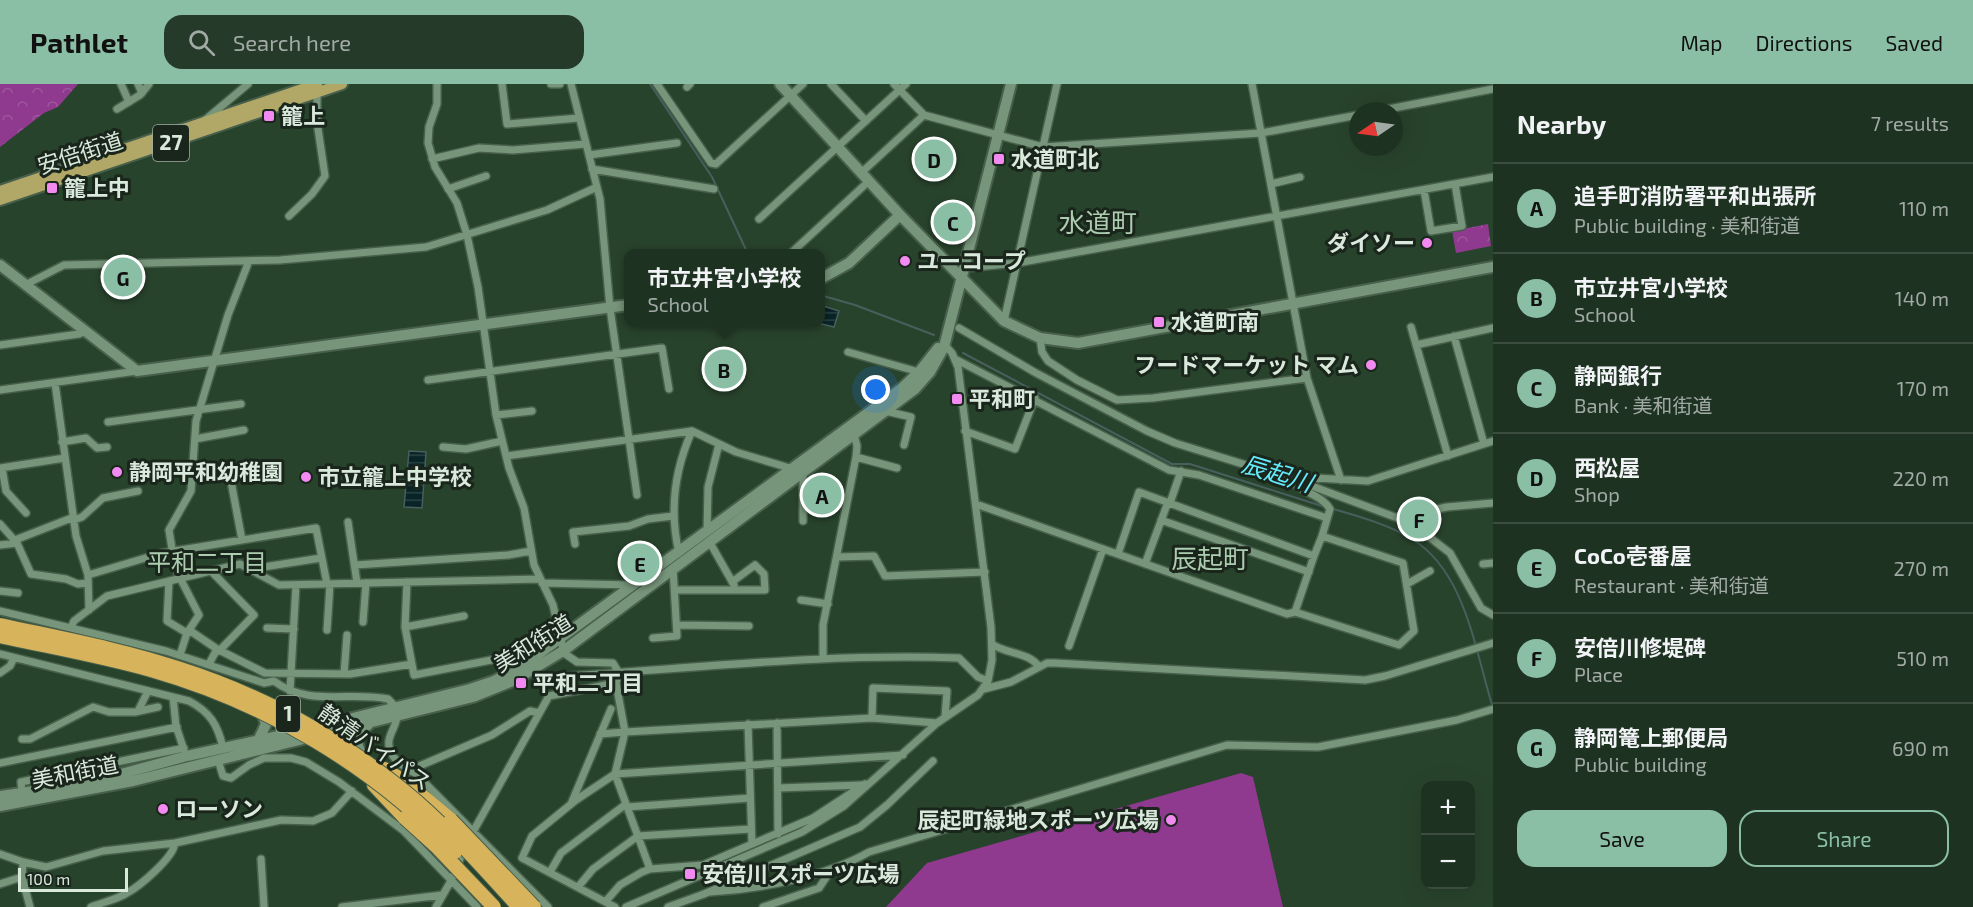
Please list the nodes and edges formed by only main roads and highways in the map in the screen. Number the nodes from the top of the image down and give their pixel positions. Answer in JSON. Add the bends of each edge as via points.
{"nodes":[{"id":1,"x":342,"y":84,"type":"edge"},
{"id":2,"x":317,"y":88,"type":"edge"},
{"id":3,"x":0,"y":191,"type":"edge"},
{"id":4,"x":0,"y":200,"type":"edge"},
{"id":5,"x":0,"y":620,"type":"edge"},
{"id":6,"x":0,"y":625,"type":"edge"},
{"id":7,"x":0,"y":636,"type":"edge"},
{"id":8,"x":0,"y":641,"type":"edge"},
{"id":9,"x":316,"y":731,"type":"junction"},
{"id":10,"x":494,"y":907,"type":"edge"},
{"id":11,"x":507,"y":907,"type":"edge"},
{"id":12,"x":519,"y":907,"type":"edge"},
{"id":13,"x":534,"y":907,"type":"edge"}],
"edges":[{"from":1,"to":2,"type":"main road","name":"安倍街道","number":"27"},
{"from":2,"to":3,"type":"main road","name":"安倍街道","number":"27"},
{"from":2,"to":4,"type":"main road","name":"安倍街道","number":"27"},
{"from":5,"to":9,"type":"highway","via":[[209,668]]},
{"from":6,"to":12,"type":"highway","name":"静清バイパス","number":"1","bridge":true,"via":[[177,668],[294,717],[338,742],[404,790],[447,829]]},
{"from":7,"to":11,"type":"highway","name":"静清バイパス","number":"1","bridge":true,"via":[[151,670],[221,694],[286,724],[332,750],[387,789],[440,836]]},
{"from":8,"to":9,"type":"highway","via":[[184,678]]},
{"from":9,"to":10,"type":"highway","bridge":true,"via":[[357,764]]},
{"from":9,"to":13,"type":"highway","bridge":true,"via":[[361,753],[407,783],[451,820]]}]}
